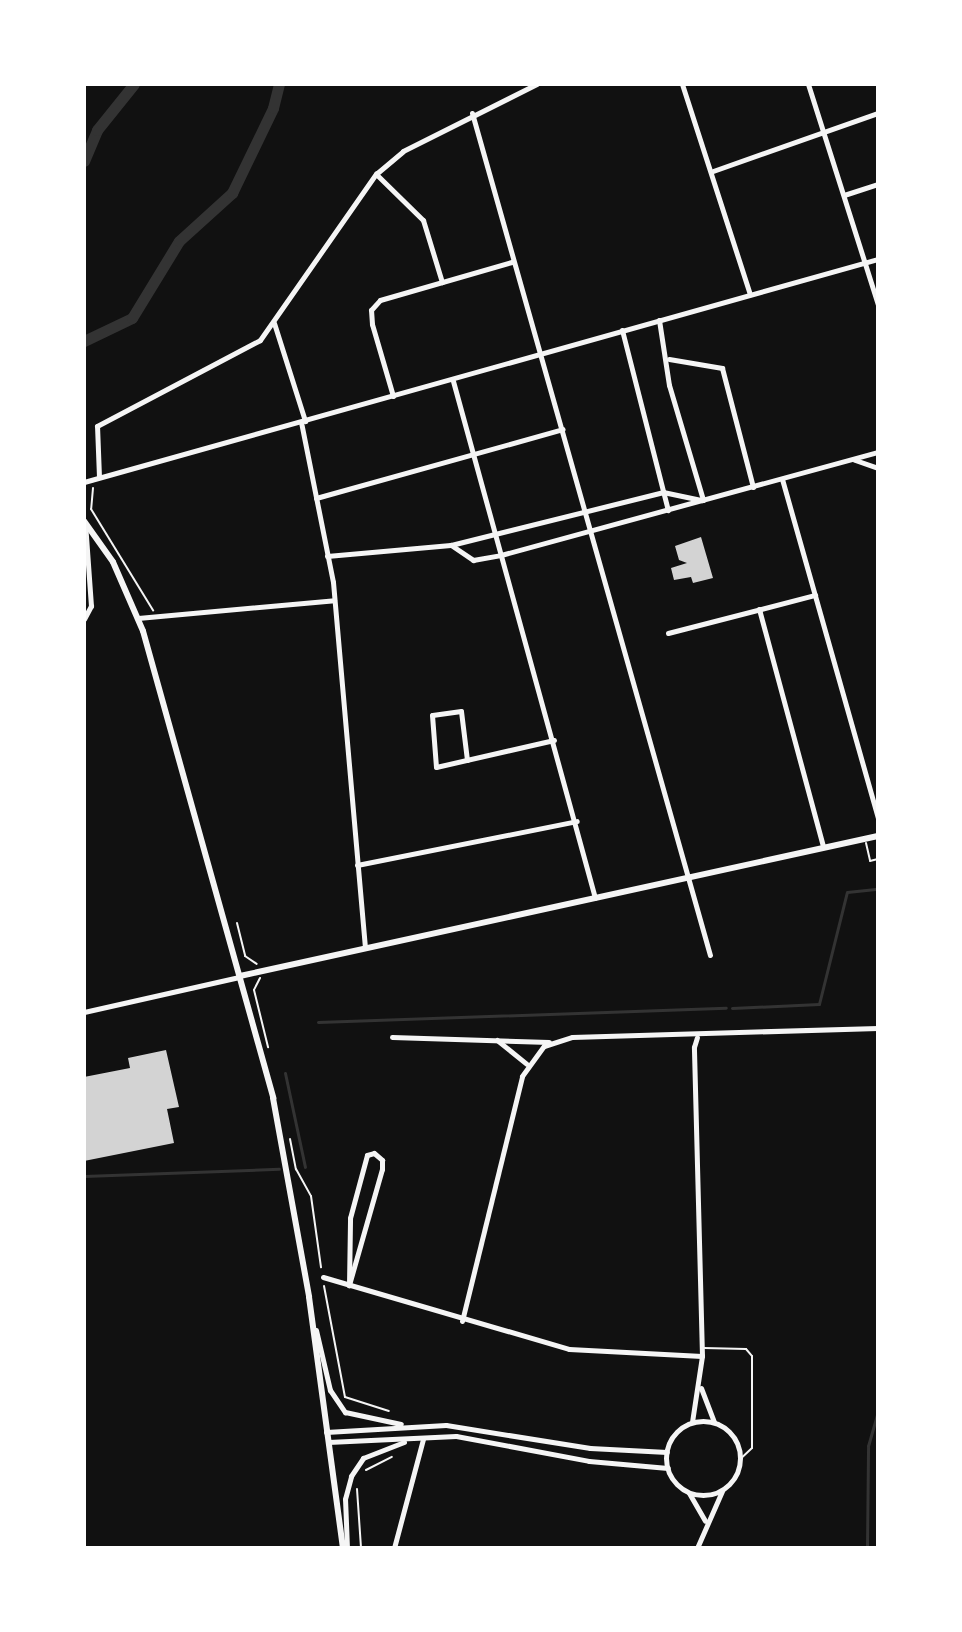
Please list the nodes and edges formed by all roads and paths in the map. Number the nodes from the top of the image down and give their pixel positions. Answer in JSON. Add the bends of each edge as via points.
{"nodes":[{"id":1,"x":537,"y":84,"type":"edge"},
{"id":2,"x":682,"y":84,"type":"edge"},
{"id":3,"x":808,"y":84,"type":"edge"},
{"id":4,"x":472,"y":113,"type":"junction"},
{"id":5,"x":878,"y":113,"type":"edge"},
{"id":6,"x":823,"y":131,"type":"junction"},
{"id":7,"x":713,"y":171,"type":"junction"},
{"id":8,"x":376,"y":174,"type":"junction"},
{"id":9,"x":878,"y":184,"type":"edge"},
{"id":10,"x":844,"y":195,"type":"junction"},
{"id":11,"x":878,"y":259,"type":"edge"},
{"id":12,"x":512,"y":262,"type":"junction"},
{"id":13,"x":866,"y":263,"type":"junction"},
{"id":14,"x":442,"y":282,"type":"junction"},
{"id":15,"x":750,"y":294,"type":"junction"},
{"id":16,"x":878,"y":305,"type":"edge"},
{"id":17,"x":659,"y":320,"type":"junction"},
{"id":18,"x":274,"y":322,"type":"junction"},
{"id":19,"x":622,"y":330,"type":"junction"},
{"id":20,"x":539,"y":355,"type":"junction"},
{"id":21,"x":669,"y":359,"type":"junction"},
{"id":22,"x":453,"y":381,"type":"junction"},
{"id":23,"x":393,"y":396,"type":"junction"},
{"id":24,"x":303,"y":421,"type":"junction"},
{"id":25,"x":563,"y":429,"type":"junction"},
{"id":26,"x":878,"y":452,"type":"edge"},
{"id":27,"x":474,"y":456,"type":"junction"},
{"id":28,"x":854,"y":460,"type":"junction"},
{"id":29,"x":878,"y":468,"type":"edge"},
{"id":30,"x":84,"y":475,"type":"edge"},
{"id":31,"x":99,"y":477,"type":"junction"},
{"id":32,"x":782,"y":479,"type":"junction"},
{"id":33,"x":87,"y":481,"type":"edge"},
{"id":34,"x":753,"y":487,"type":"junction"},
{"id":35,"x":663,"y":492,"type":"junction"},
{"id":36,"x":316,"y":498,"type":"junction"},
{"id":37,"x":703,"y":500,"type":"junction"},
{"id":38,"x":668,"y":510,"type":"junction"},
{"id":39,"x":586,"y":514,"type":"junction"},
{"id":40,"x":84,"y":522,"type":"edge"},
{"id":41,"x":592,"y":533,"type":"junction"},
{"id":42,"x":495,"y":535,"type":"junction"},
{"id":43,"x":451,"y":545,"type":"junction"},
{"id":44,"x":501,"y":555,"type":"junction"},
{"id":45,"x":327,"y":556,"type":"junction"},
{"id":46,"x":815,"y":595,"type":"junction"},
{"id":47,"x":334,"y":600,"type":"junction"},
{"id":48,"x":759,"y":609,"type":"junction"},
{"id":49,"x":155,"y":615,"type":"junction"},
{"id":50,"x":138,"y":618,"type":"junction"},
{"id":51,"x":84,"y":619,"type":"edge"},
{"id":52,"x":668,"y":633,"type":"dead end"},
{"id":53,"x":554,"y":740,"type":"junction"},
{"id":54,"x":467,"y":760,"type":"junction"},
{"id":55,"x":878,"y":819,"type":"edge"},
{"id":56,"x":577,"y":821,"type":"junction"},
{"id":57,"x":878,"y":836,"type":"edge"},
{"id":58,"x":865,"y":838,"type":"junction"},
{"id":59,"x":823,"y":847,"type":"junction"},
{"id":60,"x":878,"y":859,"type":"edge"},
{"id":61,"x":357,"y":865,"type":"junction"},
{"id":62,"x":688,"y":877,"type":"junction"},
{"id":63,"x":595,"y":898,"type":"junction"},
{"id":64,"x":237,"y":923,"type":"dead end"},
{"id":65,"x":365,"y":948,"type":"junction"},
{"id":66,"x":710,"y":955,"type":"dead end"},
{"id":67,"x":259,"y":971,"type":"junction"},
{"id":68,"x":240,"y":976,"type":"junction"},
{"id":69,"x":84,"y":1012,"type":"edge"},
{"id":70,"x":878,"y":1028,"type":"edge"},
{"id":71,"x":392,"y":1037,"type":"dead end"},
{"id":72,"x":698,"y":1037,"type":"junction"},
{"id":73,"x":496,"y":1039,"type":"junction"},
{"id":74,"x":550,"y":1042,"type":"junction"},
{"id":75,"x":527,"y":1064,"type":"junction"},
{"id":76,"x":323,"y":1277,"type":"dead end"},
{"id":77,"x":349,"y":1285,"type":"junction"},
{"id":78,"x":309,"y":1297,"type":"junction"},
{"id":79,"x":462,"y":1321,"type":"junction"},
{"id":80,"x":701,"y":1348,"type":"junction"},
{"id":81,"x":702,"y":1356,"type":"junction"},
{"id":82,"x":699,"y":1384,"type":"junction"},
{"id":83,"x":692,"y":1422,"type":"junction"},
{"id":84,"x":714,"y":1422,"type":"junction"},
{"id":85,"x":410,"y":1425,"type":"junction"},
{"id":86,"x":326,"y":1432,"type":"junction"},
{"id":87,"x":423,"y":1439,"type":"junction"},
{"id":88,"x":409,"y":1440,"type":"junction"},
{"id":89,"x":328,"y":1442,"type":"junction"},
{"id":90,"x":667,"y":1452,"type":"junction"},
{"id":91,"x":740,"y":1459,"type":"junction"},
{"id":92,"x":668,"y":1468,"type":"junction"},
{"id":93,"x":722,"y":1490,"type":"junction"},
{"id":94,"x":689,"y":1492,"type":"junction"},
{"id":95,"x":705,"y":1521,"type":"junction"},
{"id":96,"x":345,"y":1548,"type":"edge"},
{"id":97,"x":394,"y":1548,"type":"edge"},
{"id":98,"x":697,"y":1548,"type":"edge"}],
"edges":[{"from":1,"to":4,"type":"street"},
{"from":2,"to":7,"type":"street"},
{"from":3,"to":6,"type":"street"},
{"from":4,"to":8,"type":"street","via":[[403,151]]},
{"from":4,"to":12,"type":"street"},
{"from":5,"to":6,"type":"street"},
{"from":6,"to":7,"type":"street"},
{"from":6,"to":10,"type":"street"},
{"from":7,"to":15,"type":"street"},
{"from":8,"to":14,"type":"street","via":[[423,220]]},
{"from":8,"to":18,"type":"street"},
{"from":9,"to":10,"type":"street"},
{"from":10,"to":13,"type":"street"},
{"from":11,"to":13,"type":"street"},
{"from":12,"to":14,"type":"street"},
{"from":12,"to":20,"type":"street"},
{"from":13,"to":15,"type":"street"},
{"from":13,"to":16,"type":"street"},
{"from":14,"to":23,"type":"street","via":[[380,300],[371,310]]},
{"from":15,"to":17,"type":"street"},
{"from":17,"to":19,"type":"street"},
{"from":17,"to":21,"type":"street"},
{"from":18,"to":24,"type":"street"},
{"from":18,"to":31,"type":"street","via":[[260,340],[97,426]]},
{"from":19,"to":20,"type":"street"},
{"from":19,"to":35,"type":"street"},
{"from":20,"to":22,"type":"street"},
{"from":20,"to":25,"type":"street"},
{"from":21,"to":34,"type":"street","via":[[722,368]]},
{"from":21,"to":37,"type":"street","via":[[669,385]]},
{"from":22,"to":23,"type":"street"},
{"from":22,"to":27,"type":"street"},
{"from":23,"to":24,"type":"street"},
{"from":24,"to":31,"type":"street"},
{"from":24,"to":36,"type":"street"},
{"from":25,"to":27,"type":"street"},
{"from":25,"to":39,"type":"street"},
{"from":26,"to":28,"type":"street"},
{"from":27,"to":36,"type":"street"},
{"from":27,"to":42,"type":"street"},
{"from":28,"to":29,"type":"street"},
{"from":28,"to":32,"type":"street"},
{"from":30,"to":31,"type":"street"},
{"from":31,"to":33,"type":"street"},
{"from":32,"to":34,"type":"street"},
{"from":32,"to":46,"type":"street"},
{"from":33,"to":49,"type":"path","via":[[91,509]]},
{"from":34,"to":37,"type":"street"},
{"from":35,"to":37,"type":"street"},
{"from":35,"to":38,"type":"street"},
{"from":35,"to":39,"type":"street"},
{"from":36,"to":45,"type":"street"},
{"from":37,"to":38,"type":"street"},
{"from":38,"to":41,"type":"street"},
{"from":39,"to":41,"type":"street"},
{"from":39,"to":42,"type":"street"},
{"from":40,"to":50,"type":"street","via":[[113,562]]},
{"from":40,"to":51,"type":"street","via":[[91,606]]},
{"from":41,"to":44,"type":"street"},
{"from":41,"to":62,"type":"street"},
{"from":42,"to":43,"type":"street"},
{"from":42,"to":44,"type":"street"},
{"from":43,"to":44,"type":"street","via":[[473,560]]},
{"from":43,"to":45,"type":"street"},
{"from":44,"to":53,"type":"street"},
{"from":45,"to":47,"type":"street"},
{"from":46,"to":48,"type":"street"},
{"from":46,"to":55,"type":"street"},
{"from":47,"to":49,"type":"street"},
{"from":47,"to":61,"type":"street"},
{"from":48,"to":52,"type":"street"},
{"from":48,"to":59,"type":"street"},
{"from":49,"to":50,"type":"street"},
{"from":50,"to":68,"type":"street"},
{"from":53,"to":54,"type":"street"},
{"from":53,"to":56,"type":"street"},
{"from":54,"to":54,"type":"street","via":[[436,767],[432,715],[461,711]]},
{"from":56,"to":61,"type":"street"},
{"from":56,"to":63,"type":"street"},
{"from":57,"to":58,"type":"street"},
{"from":58,"to":59,"type":"street"},
{"from":58,"to":60,"type":"lane","via":[[870,861]]},
{"from":59,"to":62,"type":"street"},
{"from":61,"to":65,"type":"street"},
{"from":62,"to":63,"type":"street"},
{"from":62,"to":66,"type":"street"},
{"from":63,"to":65,"type":"street"},
{"from":64,"to":67,"type":"path","via":[[245,956]]},
{"from":65,"to":67,"type":"street"},
{"from":67,"to":68,"type":"street"},
{"from":68,"to":69,"type":"street"},
{"from":68,"to":78,"type":"street","via":[[273,1098]]},
{"from":70,"to":72,"type":"street","via":[[708,1032]]},
{"from":71,"to":73,"type":"street"},
{"from":72,"to":74,"type":"street","via":[[572,1037]]},
{"from":72,"to":80,"type":"street","via":[[694,1047]]},
{"from":73,"to":74,"type":"street"},
{"from":73,"to":75,"type":"street"},
{"from":74,"to":75,"type":"street"},
{"from":75,"to":79,"type":"street"},
{"from":76,"to":77,"type":"street"},
{"from":77,"to":77,"type":"street","via":[[382,1169],[382,1160],[374,1153],[367,1155],[350,1218]]},
{"from":77,"to":79,"type":"street"},
{"from":78,"to":85,"type":"street","via":[[330,1390],[345,1412]]},
{"from":78,"to":86,"type":"street"},
{"from":79,"to":81,"type":"street","via":[[569,1349]]},
{"from":80,"to":81,"type":"street"},
{"from":80,"to":91,"type":"lane","via":[[746,1349],[752,1356],[752,1448]]},
{"from":81,"to":82,"type":"street"},
{"from":82,"to":83,"type":"street"},
{"from":82,"to":84,"type":"street"},
{"from":83,"to":84,"type":"street"},
{"from":83,"to":90,"type":"street","via":[[675,1433]]},
{"from":84,"to":91,"type":"street","via":[[733,1436]]},
{"from":85,"to":86,"type":"street"},
{"from":85,"to":90,"type":"street","via":[[504,1431],[590,1448]]},
{"from":86,"to":89,"type":"street"},
{"from":87,"to":88,"type":"street"},
{"from":87,"to":92,"type":"street","via":[[504,1441],[589,1461]]},
{"from":87,"to":97,"type":"street"},
{"from":88,"to":89,"type":"street"},
{"from":88,"to":96,"type":"street","via":[[363,1458],[351,1476],[345,1499]]},
{"from":89,"to":96,"type":"street"},
{"from":90,"to":92,"type":"street"},
{"from":91,"to":93,"type":"street","via":[[734,1478]]},
{"from":92,"to":94,"type":"street"},
{"from":93,"to":94,"type":"street"},
{"from":93,"to":95,"type":"street"},
{"from":94,"to":95,"type":"street"},
{"from":95,"to":98,"type":"street"}]}
